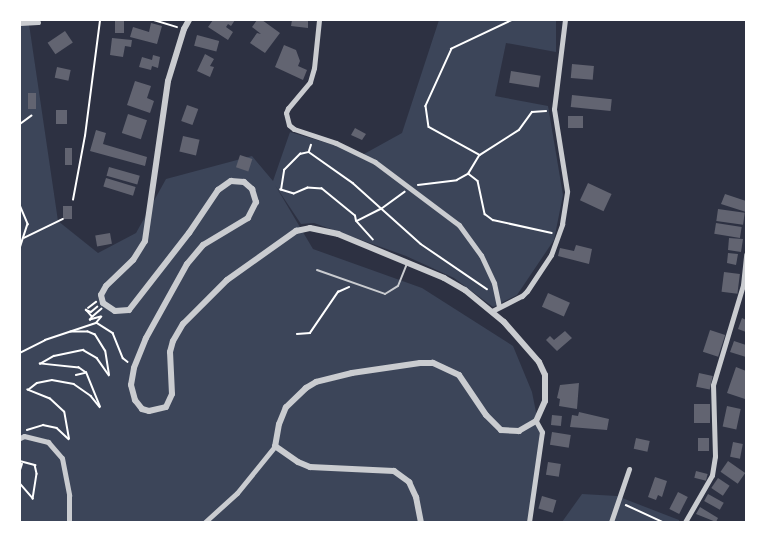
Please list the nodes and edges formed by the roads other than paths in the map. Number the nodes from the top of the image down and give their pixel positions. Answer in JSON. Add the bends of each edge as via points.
{"nodes":[{"id":1,"x":189,"y":20,"type":"edge"},
{"id":2,"x":320,"y":20,"type":"edge"},
{"id":3,"x":565,"y":20,"type":"edge"},
{"id":4,"x":38,"y":22,"type":"dead end"},
{"id":5,"x":20,"y":23,"type":"edge"},
{"id":6,"x":747,"y":254,"type":"edge"},
{"id":7,"x":407,"y":264,"type":"junction"},
{"id":8,"x":317,"y":270,"type":"dead end"},
{"id":9,"x":499,"y":306,"type":"junction"},
{"id":10,"x":492,"y":311,"type":"junction"},
{"id":11,"x":536,"y":421,"type":"junction"},
{"id":12,"x":22,"y":437,"type":"edge"},
{"id":13,"x":275,"y":446,"type":"junction"},
{"id":14,"x":629,"y":469,"type":"dead end"},
{"id":15,"x":69,"y":522,"type":"edge"},
{"id":16,"x":205,"y":522,"type":"edge"},
{"id":17,"x":421,"y":522,"type":"edge"},
{"id":18,"x":529,"y":522,"type":"edge"},
{"id":19,"x":611,"y":522,"type":"edge"},
{"id":20,"x":684,"y":522,"type":"edge"}],
"edges":[{"from":1,"to":7,"type":"street","via":[[163,106],[147,233],[138,253],[103,291],[104,303],[115,311],[129,310],[218,190],[231,182],[244,182],[252,189],[256,202],[248,218],[203,245],[187,264],[134,368],[131,385],[138,405],[149,411],[166,407],[172,394],[170,352],[183,324],[227,280],[296,231],[325,231]]},
{"from":2,"to":9,"type":"street","via":[[310,82],[288,108],[289,124],[375,162],[459,225],[481,255]]},
{"from":3,"to":9,"type":"street","via":[[555,110],[567,204],[551,255],[522,296]]},
{"from":4,"to":5,"type":"street"},
{"from":6,"to":20,"type":"street","via":[[743,285],[713,385],[712,475]]},
{"from":7,"to":8,"type":"lane","via":[[398,286],[385,294]]},
{"from":7,"to":10,"type":"street","via":[[444,278]]},
{"from":9,"to":10,"type":"street"},
{"from":10,"to":11,"type":"street","via":[[518,335],[545,375],[545,401]]},
{"from":11,"to":13,"type":"street","via":[[519,431],[501,430],[459,375],[433,363],[420,363],[352,373],[311,385],[286,407]]},
{"from":11,"to":18,"type":"street","via":[[542,432]]},
{"from":12,"to":15,"type":"street","via":[[48,442],[62,458]]},
{"from":13,"to":16,"type":"street","via":[[237,493]]},
{"from":13,"to":17,"type":"street","via":[[310,467],[394,471],[409,482]]},
{"from":14,"to":19,"type":"street"}]}
